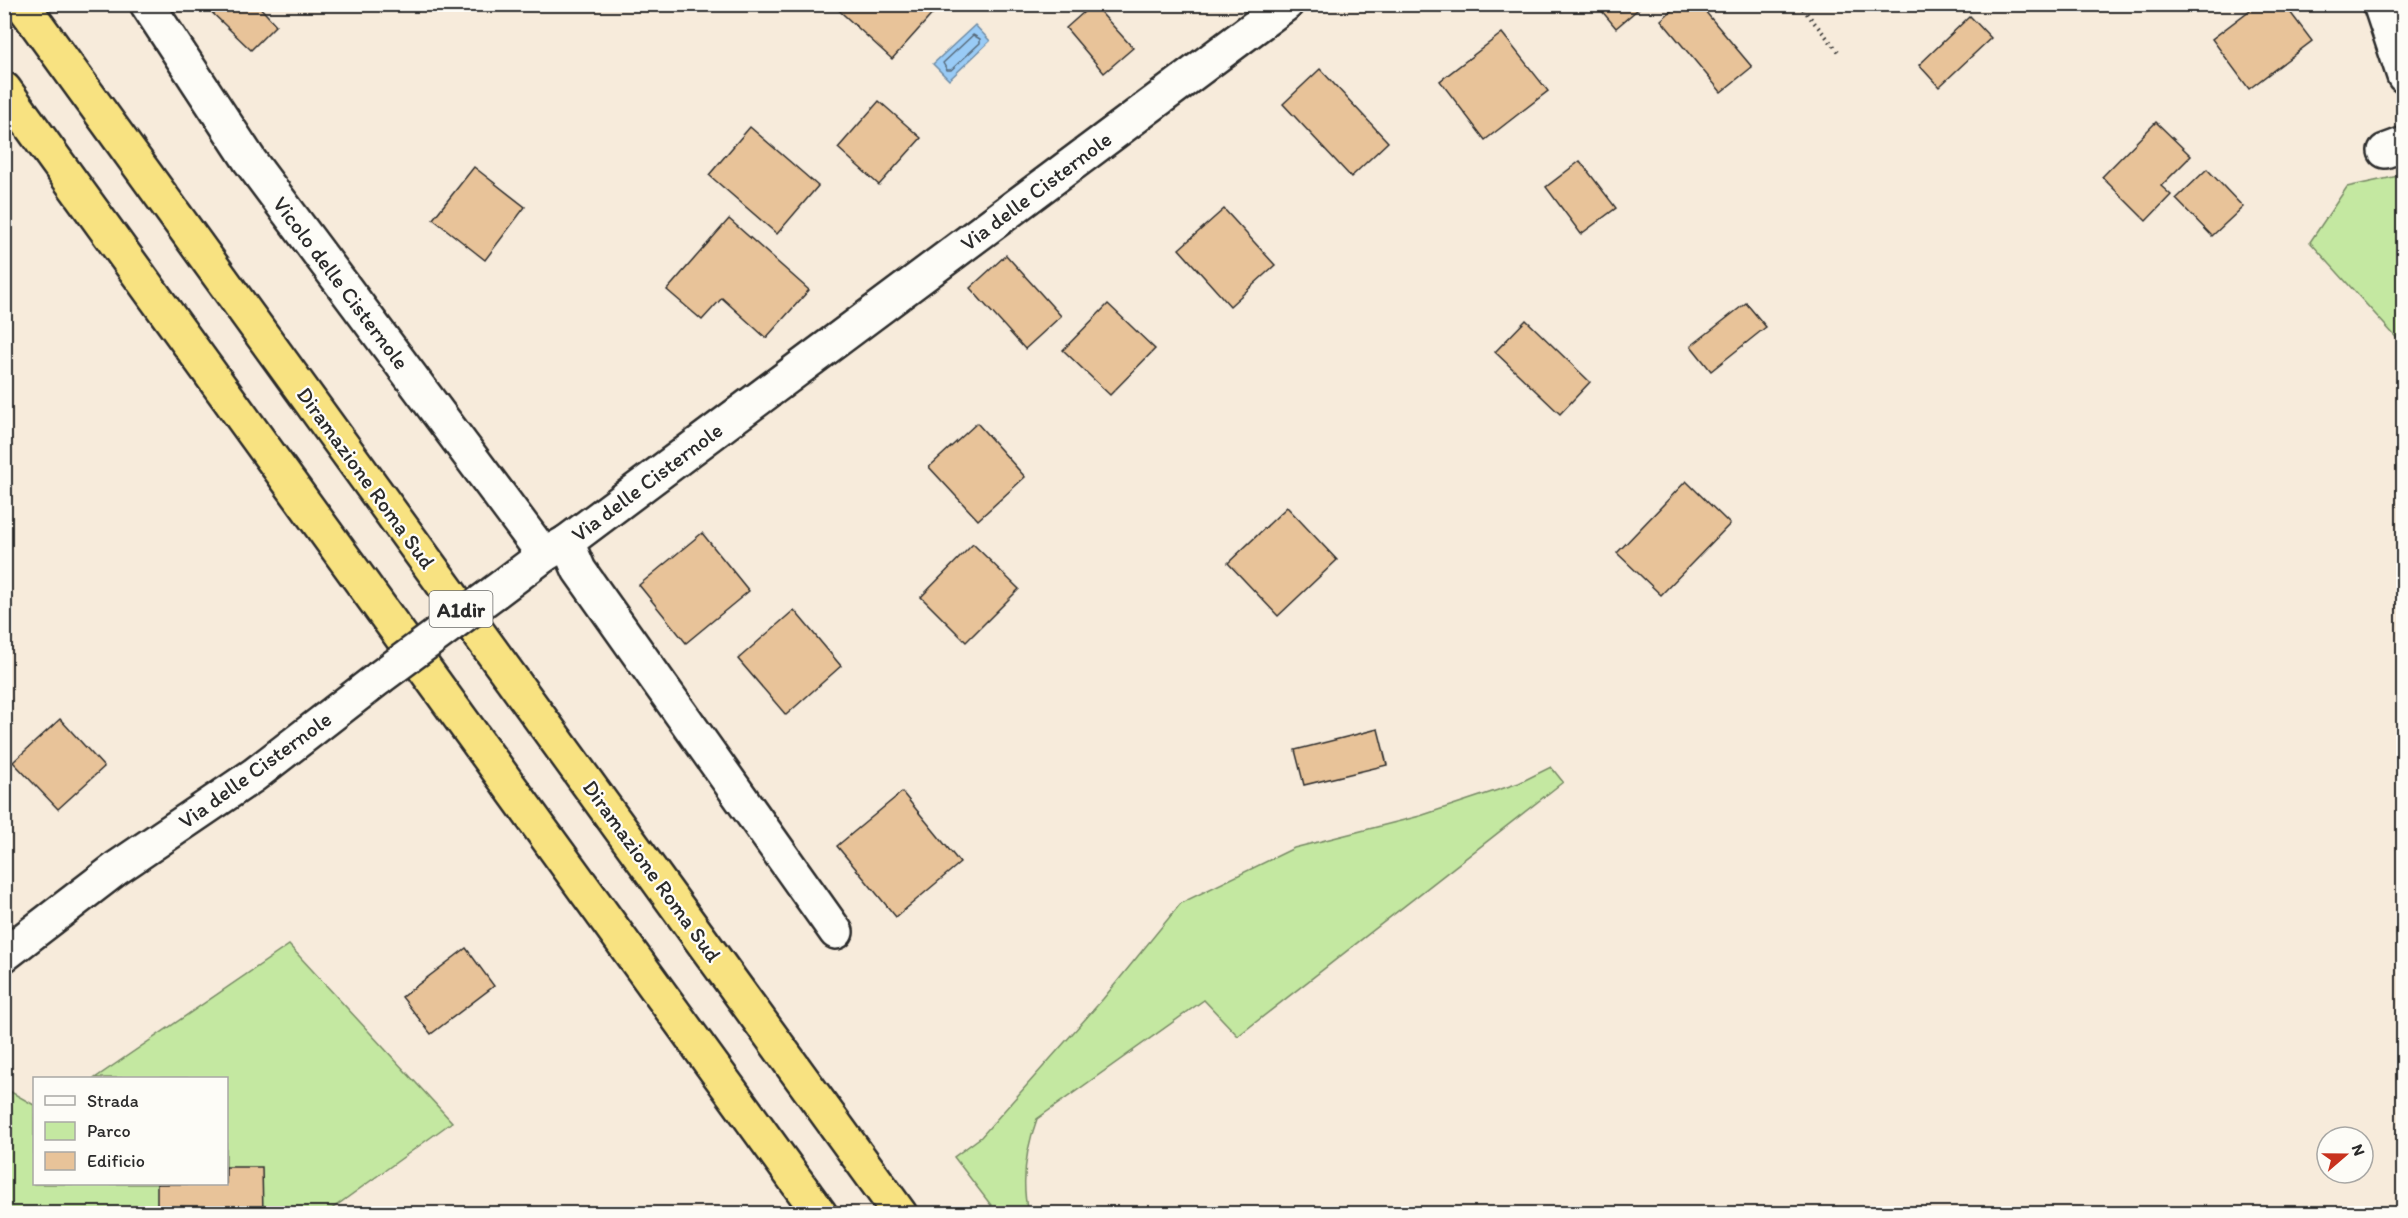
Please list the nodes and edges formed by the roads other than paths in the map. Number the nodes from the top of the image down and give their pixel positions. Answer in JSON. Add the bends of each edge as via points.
{"nodes":[{"id":1,"x":22,"y":4,"type":"edge"},
{"id":2,"x":147,"y":4,"type":"edge"},
{"id":3,"x":1286,"y":4,"type":"edge"},
{"id":4,"x":2380,"y":4,"type":"edge"},
{"id":5,"x":2403,"y":76,"type":"edge"},
{"id":6,"x":4,"y":89,"type":"edge"},
{"id":7,"x":556,"y":549,"type":"junction"},
{"id":8,"x":836,"y":932,"type":"dead end"},
{"id":9,"x":4,"y":955,"type":"edge"},
{"id":10,"x":820,"y":1214,"type":"edge"},
{"id":11,"x":900,"y":1214,"type":"edge"}],
"edges":[{"from":1,"to":11,"type":"highway","name":"Diramazione Roma Sud","number":"A1dir"},
{"from":2,"to":7,"type":"street","name":"Vicolo delle Cisternole","via":[[250,161]]},
{"from":3,"to":7,"type":"street","name":"Via delle Cisternole"},
{"from":4,"to":5,"type":"street"},
{"from":6,"to":10,"type":"highway","number":"A1dir"},
{"from":7,"to":8,"type":"street","name":"Vicolo delle Cisternole","via":[[579,570]]},
{"from":7,"to":9,"type":"street","name":"Via delle Cisternole","bridge":true,"via":[[254,775],[117,868]]}]}
